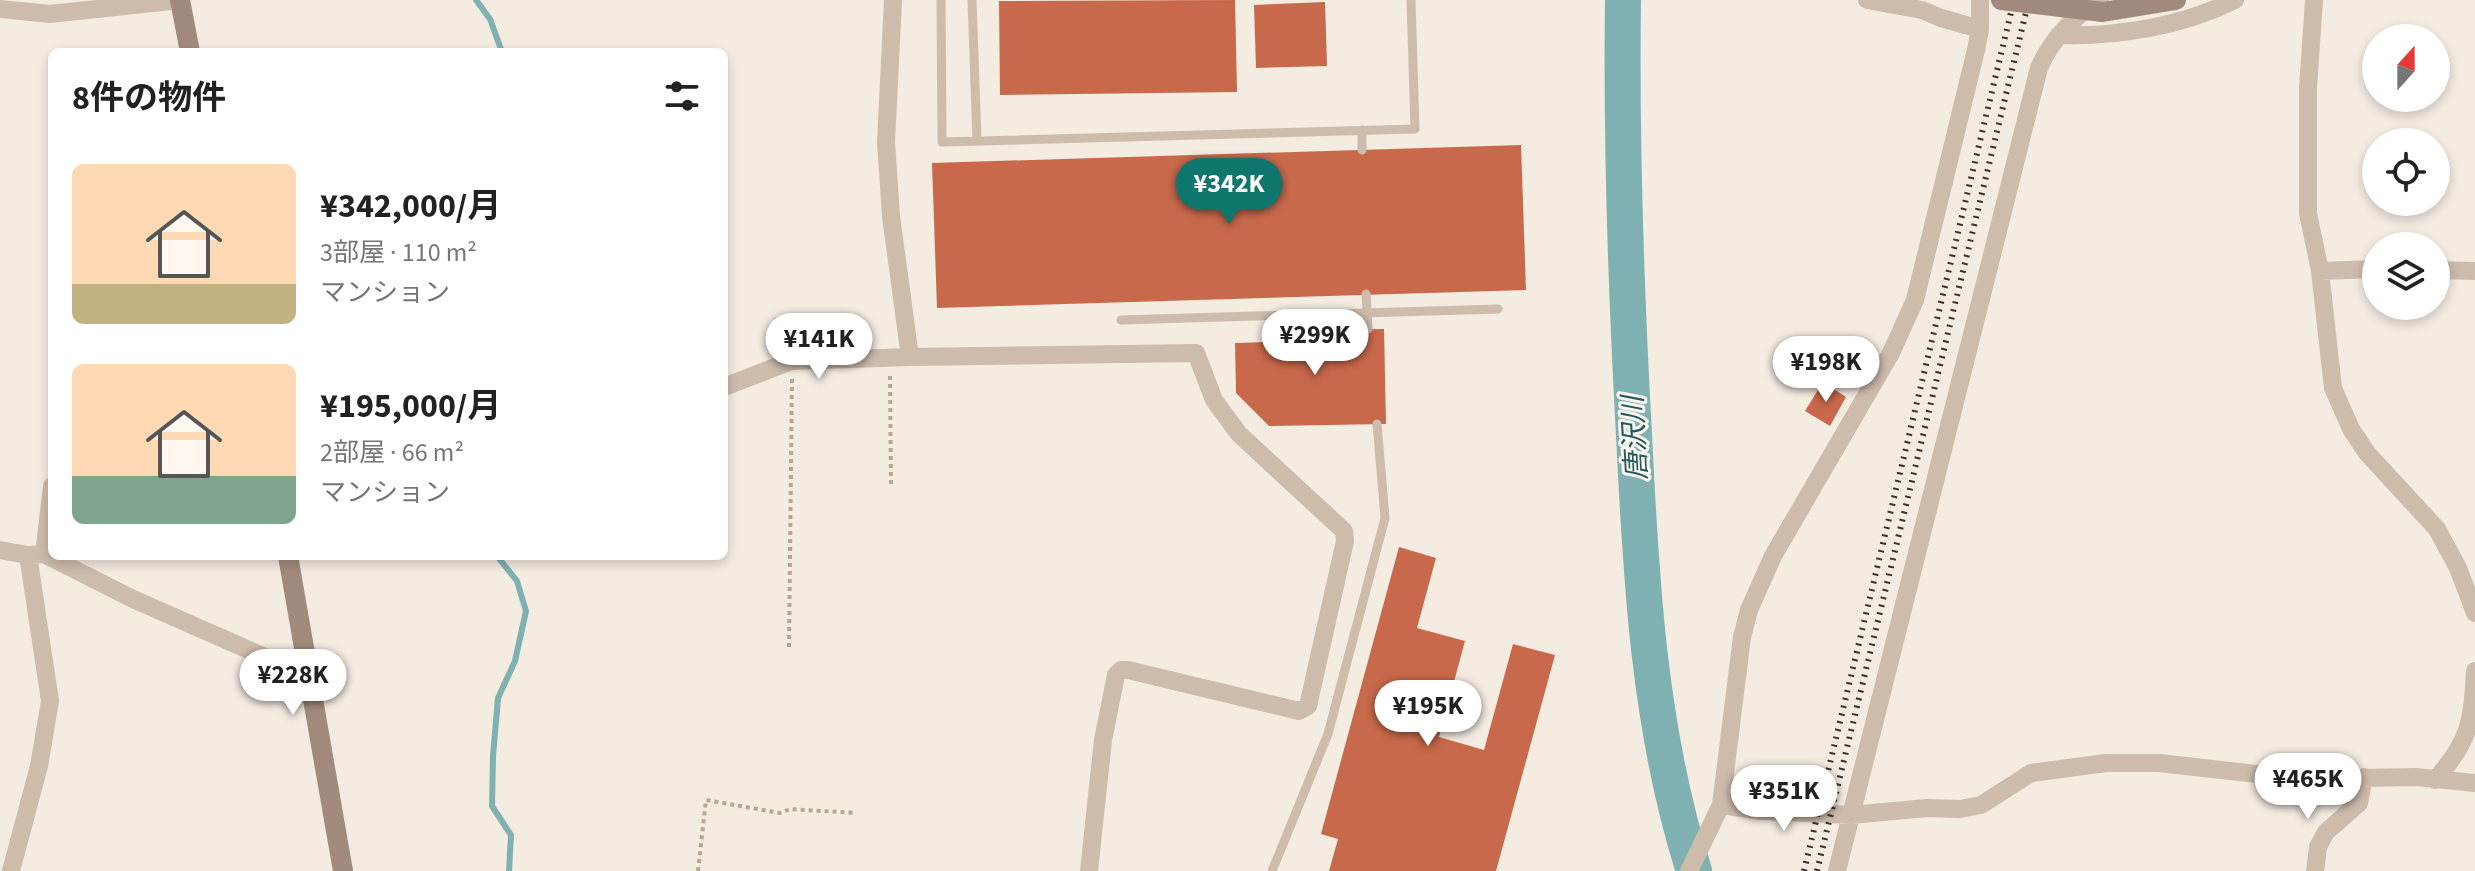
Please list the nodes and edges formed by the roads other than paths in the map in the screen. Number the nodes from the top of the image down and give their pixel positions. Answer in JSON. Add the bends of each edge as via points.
{"nodes":[{"id":1,"x":180,"y":0,"type":"edge"},
{"id":2,"x":893,"y":0,"type":"edge"},
{"id":3,"x":941,"y":0,"type":"edge"},
{"id":4,"x":972,"y":0,"type":"edge"},
{"id":5,"x":1411,"y":0,"type":"edge"},
{"id":6,"x":1867,"y":0,"type":"edge"},
{"id":7,"x":1980,"y":0,"type":"edge"},
{"id":8,"x":2001,"y":0,"type":"edge"},
{"id":9,"x":2100,"y":0,"type":"edge"},
{"id":10,"x":2150,"y":0,"type":"edge"},
{"id":11,"x":2176,"y":0,"type":"edge"},
{"id":12,"x":2235,"y":0,"type":"edge"},
{"id":13,"x":2314,"y":0,"type":"edge"},
{"id":14,"x":0,"y":9,"type":"edge"},
{"id":15,"x":2156,"y":27,"type":"junction"},
{"id":16,"x":1980,"y":29,"type":"junction"},
{"id":17,"x":2059,"y":35,"type":"junction"},
{"id":18,"x":189,"y":48,"type":"edge"},
{"id":19,"x":1362,"y":130,"type":"junction"},
{"id":20,"x":977,"y":140,"type":"junction"},
{"id":21,"x":1362,"y":150,"type":"dead end"},
{"id":22,"x":2362,"y":270,"type":"edge"},
{"id":23,"x":2450,"y":270,"type":"edge"},
{"id":24,"x":2320,"y":271,"type":"junction"},
{"id":25,"x":2475,"y":271,"type":"edge"},
{"id":26,"x":1366,"y":294,"type":"dead end"},
{"id":27,"x":1498,"y":309,"type":"dead end"},
{"id":28,"x":1366,"y":312,"type":"junction"},
{"id":29,"x":1121,"y":320,"type":"dead end"},
{"id":30,"x":1368,"y":329,"type":"dead end"},
{"id":31,"x":910,"y":357,"type":"junction"},
{"id":32,"x":728,"y":385,"type":"edge"},
{"id":33,"x":1377,"y":424,"type":"dead end"},
{"id":34,"x":48,"y":503,"type":"edge"},
{"id":35,"x":0,"y":550,"type":"edge"},
{"id":36,"x":36,"y":555,"type":"junction"},
{"id":37,"x":289,"y":560,"type":"edge"},
{"id":38,"x":2475,"y":613,"type":"edge"},
{"id":39,"x":306,"y":664,"type":"junction"},
{"id":40,"x":2475,"y":671,"type":"edge"},
{"id":41,"x":2364,"y":777,"type":"junction"},
{"id":42,"x":2435,"y":780,"type":"junction"},
{"id":43,"x":2475,"y":783,"type":"edge"},
{"id":44,"x":1721,"y":805,"type":"junction"},
{"id":45,"x":1851,"y":815,"type":"junction"},
{"id":46,"x":11,"y":871,"type":"edge"},
{"id":47,"x":343,"y":871,"type":"edge"},
{"id":48,"x":1089,"y":871,"type":"edge"},
{"id":49,"x":1272,"y":871,"type":"edge"},
{"id":50,"x":1689,"y":871,"type":"edge"},
{"id":51,"x":1837,"y":871,"type":"edge"},
{"id":52,"x":2315,"y":871,"type":"edge"}],
"edges":[{"from":1,"to":14,"type":"street","via":[[50,14]]},
{"from":1,"to":18,"type":"main road"},
{"from":2,"to":31,"type":"street","via":[[886,142]]},
{"from":3,"to":20,"type":"lane","via":[[942,142]]},
{"from":4,"to":20,"type":"lane"},
{"from":5,"to":19,"type":"lane","via":[[1415,129]]},
{"from":6,"to":16,"type":"street"},
{"from":7,"to":16,"type":"street"},
{"from":8,"to":11,"type":"main road","bridge":true,"via":[[2103,12]]},
{"from":9,"to":17,"type":"street"},
{"from":10,"to":15,"type":"street"},
{"from":12,"to":15,"type":"street"},
{"from":13,"to":24,"type":"street","via":[[2308,213]]},
{"from":15,"to":17,"type":"street"},
{"from":16,"to":44,"type":"street","via":[[1915,300],[1891,353],[1773,556],[1749,610]]},
{"from":17,"to":45,"type":"street","via":[[2039,68]]},
{"from":19,"to":20,"type":"lane"},
{"from":19,"to":21,"type":"lane"},
{"from":22,"to":24,"type":"street"},
{"from":23,"to":25,"type":"street"},
{"from":24,"to":38,"type":"street","via":[[2338,402],[2367,453],[2437,529]]},
{"from":26,"to":28,"type":"lane"},
{"from":27,"to":28,"type":"lane"},
{"from":28,"to":29,"type":"lane"},
{"from":28,"to":30,"type":"lane"},
{"from":31,"to":32,"type":"street","via":[[791,361]]},
{"from":31,"to":48,"type":"street","via":[[1196,353],[1214,400],[1239,434],[1344,531],[1308,706],[1299,711],[1128,670],[1116,675],[1103,740]]},
{"from":33,"to":49,"type":"lane","via":[[1385,518],[1328,734]]},
{"from":34,"to":36,"type":"street"},
{"from":35,"to":36,"type":"street"},
{"from":36,"to":39,"type":"street","via":[[292,669]]},
{"from":36,"to":46,"type":"street","via":[[50,709]]},
{"from":37,"to":39,"type":"main road"},
{"from":39,"to":47,"type":"main road"},
{"from":40,"to":42,"type":"street","via":[[2468,734]]},
{"from":41,"to":42,"type":"street"},
{"from":41,"to":45,"type":"street","via":[[2301,779],[2159,763],[2106,763],[2031,773],[1981,805]]},
{"from":41,"to":52,"type":"street","via":[[2359,803],[2326,832],[2318,847]]},
{"from":42,"to":43,"type":"street"},
{"from":44,"to":45,"type":"street"},
{"from":44,"to":50,"type":"street"},
{"from":45,"to":51,"type":"street"}]}
